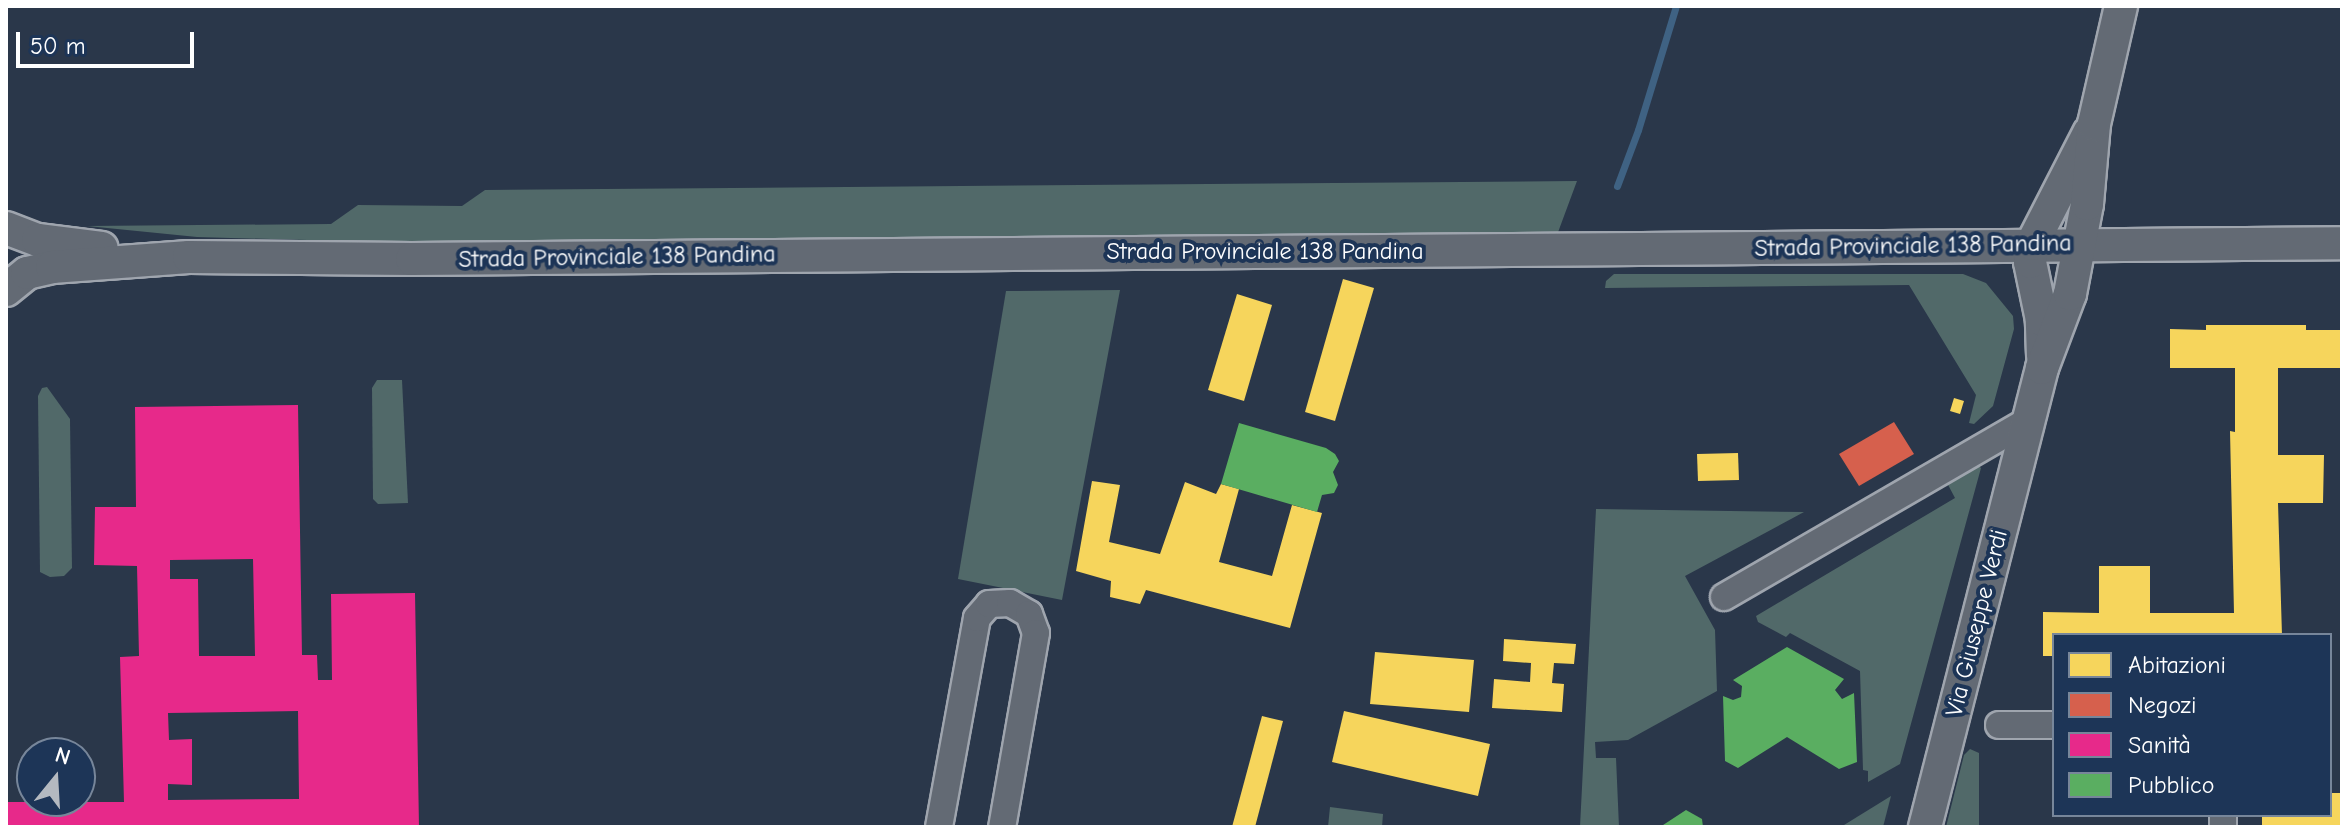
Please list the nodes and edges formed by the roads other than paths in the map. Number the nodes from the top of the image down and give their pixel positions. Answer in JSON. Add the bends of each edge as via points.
{"nodes":[{"id":1,"x":2121,"y":6,"type":"edge"},
{"id":2,"x":2094,"y":124,"type":"junction"},
{"id":3,"x":6,"y":228,"type":"edge"},
{"id":4,"x":6,"y":239,"type":"edge"},
{"id":5,"x":2342,"y":243,"type":"edge"},
{"id":6,"x":2032,"y":244,"type":"junction"},
{"id":7,"x":2081,"y":244,"type":"junction"},
{"id":8,"x":189,"y":257,"type":"junction"},
{"id":9,"x":6,"y":289,"type":"edge"},
{"id":10,"x":2042,"y":368,"type":"junction"},
{"id":11,"x":2029,"y":420,"type":"junction"},
{"id":12,"x":1724,"y":597,"type":"dead end"},
{"id":13,"x":1999,"y":725,"type":"dead end"},
{"id":14,"x":2052,"y":725,"type":"edge"},
{"id":15,"x":939,"y":827,"type":"edge"},
{"id":16,"x":1002,"y":827,"type":"edge"},
{"id":17,"x":1925,"y":827,"type":"edge"}],
"edges":[{"from":1,"to":2,"type":"street"},
{"from":2,"to":6,"type":"street"},
{"from":2,"to":7,"type":"street"},
{"from":3,"to":8,"type":"street","name":"Strada Provinciale 138 Pandina","via":[[50,243]]},
{"from":4,"to":9,"type":"street","via":[[11,262]]},
{"from":5,"to":7,"type":"street","name":"Strada Provinciale 138 Pandina"},
{"from":6,"to":7,"type":"street","name":"Strada Provinciale 138 Pandina"},
{"from":6,"to":8,"type":"street","name":"Strada Provinciale 138 Pandina"},
{"from":6,"to":10,"type":"street","via":[[2031,270],[2044,334]]},
{"from":7,"to":10,"type":"street","via":[[2065,311]]},
{"from":8,"to":9,"type":"street","name":"Strada Provinciale 138 Pandina","via":[[52,267],[27,273]]},
{"from":10,"to":11,"type":"street","name":"Via Giuseppe Verdi"},
{"from":11,"to":12,"type":"street"},
{"from":11,"to":17,"type":"street","name":"Via Giuseppe Verdi"},
{"from":13,"to":14,"type":"street"},
{"from":15,"to":16,"type":"street","via":[[977,618],[989,604],[1010,603],[1029,614],[1036,633]]}]}
